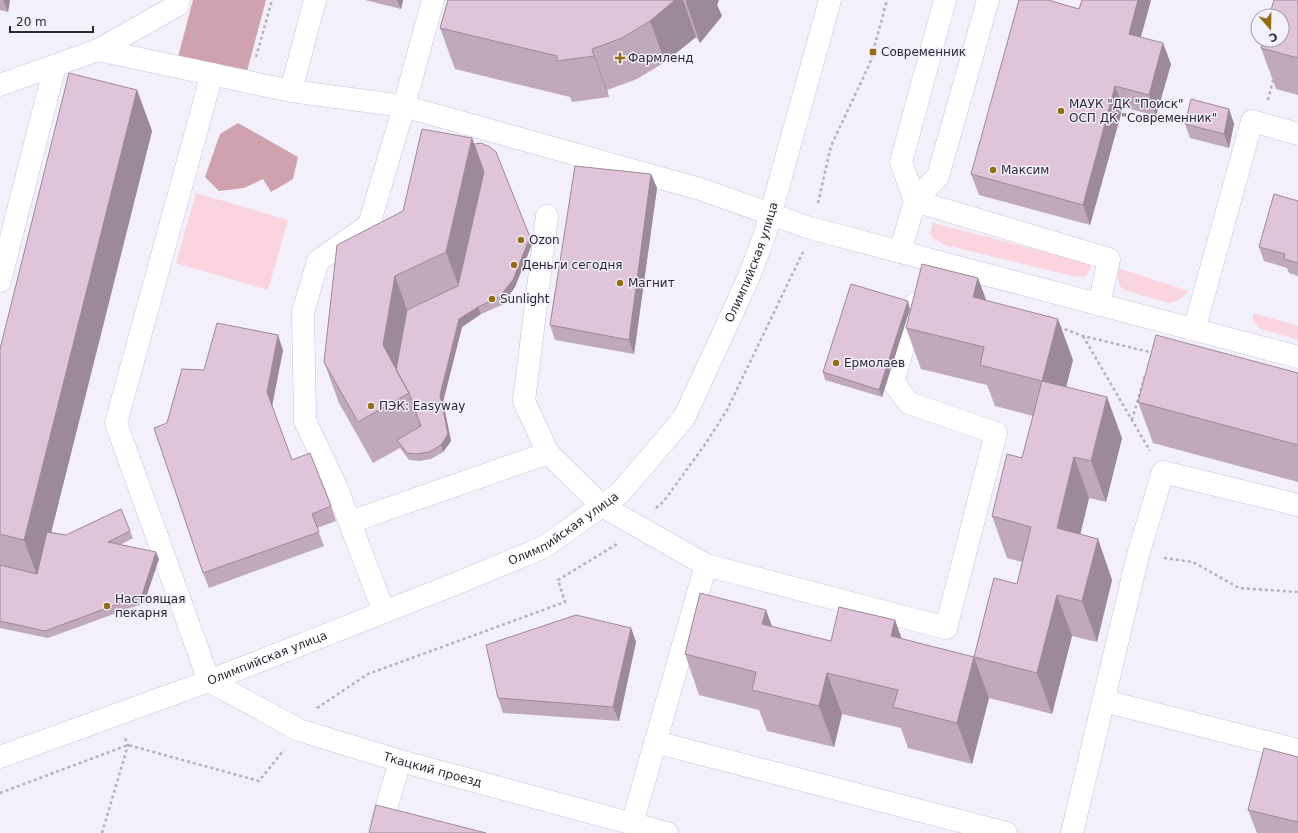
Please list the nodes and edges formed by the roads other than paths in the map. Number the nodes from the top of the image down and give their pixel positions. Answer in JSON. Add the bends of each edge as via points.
{"nodes":[{"id":1,"x":315,"y":0,"type":"edge"},
{"id":2,"x":433,"y":0,"type":"edge"},
{"id":3,"x":830,"y":0,"type":"edge"},
{"id":4,"x":945,"y":0,"type":"edge"},
{"id":5,"x":988,"y":0,"type":"edge"},
{"id":6,"x":178,"y":3,"type":"edge"},
{"id":7,"x":98,"y":50,"type":"junction"},
{"id":8,"x":55,"y":66,"type":"junction"},
{"id":9,"x":212,"y":74,"type":"junction"},
{"id":10,"x":0,"y":85,"type":"edge"},
{"id":11,"x":291,"y":91,"type":"junction"},
{"id":12,"x":403,"y":106,"type":"junction"},
{"id":13,"x":1298,"y":134,"type":"edge"},
{"id":14,"x":915,"y":201,"type":"junction"},
{"id":15,"x":770,"y":214,"type":"junction"},
{"id":16,"x":547,"y":216,"type":"dead end"},
{"id":17,"x":900,"y":252,"type":"junction"},
{"id":18,"x":924,"y":275,"type":"junction"},
{"id":19,"x":0,"y":281,"type":"edge"},
{"id":20,"x":1099,"y":305,"type":"junction"},
{"id":21,"x":1194,"y":330,"type":"junction"},
{"id":22,"x":1298,"y":357,"type":"edge"},
{"id":23,"x":548,"y":453,"type":"junction"},
{"id":24,"x":1298,"y":505,"type":"edge"},
{"id":25,"x":602,"y":506,"type":"junction"},
{"id":26,"x":350,"y":522,"type":"junction"},
{"id":27,"x":706,"y":565,"type":"junction"},
{"id":28,"x":384,"y":612,"type":"junction"},
{"id":29,"x":209,"y":681,"type":"junction"},
{"id":30,"x":1104,"y":701,"type":"junction"},
{"id":31,"x":655,"y":742,"type":"junction"},
{"id":32,"x":1298,"y":750,"type":"edge"},
{"id":33,"x":0,"y":757,"type":"edge"},
{"id":34,"x":400,"y":761,"type":"junction"},
{"id":35,"x":632,"y":824,"type":"junction"},
{"id":36,"x":379,"y":833,"type":"edge"},
{"id":37,"x":667,"y":833,"type":"edge"},
{"id":38,"x":1006,"y":833,"type":"edge"},
{"id":39,"x":1072,"y":833,"type":"edge"}],
"edges":[{"from":1,"to":11,"type":"street"},
{"from":2,"to":12,"type":"street"},
{"from":3,"to":15,"type":"street","name":"Олимпийская улица"},
{"from":4,"to":14,"type":"street","via":[[901,162]]},
{"from":5,"to":14,"type":"street","via":[[938,176]]},
{"from":6,"to":7,"type":"street"},
{"from":7,"to":8,"type":"street"},
{"from":7,"to":9,"type":"street"},
{"from":8,"to":10,"type":"street"},
{"from":8,"to":19,"type":"street"},
{"from":9,"to":11,"type":"street"},
{"from":9,"to":29,"type":"street","via":[[116,423]]},
{"from":11,"to":12,"type":"street"},
{"from":12,"to":15,"type":"street","via":[[700,189]]},
{"from":12,"to":26,"type":"street","via":[[369,225],[318,261],[302,312],[305,421]]},
{"from":13,"to":21,"type":"street","via":[[1252,121]]},
{"from":14,"to":17,"type":"street"},
{"from":14,"to":20,"type":"street","via":[[1109,259]]},
{"from":15,"to":17,"type":"street","via":[[810,228]]},
{"from":15,"to":25,"type":"street","name":"Олимпийская улица","via":[[748,279],[684,418],[620,493]]},
{"from":16,"to":23,"type":"street","via":[[524,401]]},
{"from":17,"to":18,"type":"street"},
{"from":18,"to":20,"type":"street"},
{"from":18,"to":27,"type":"street","via":[[893,382],[909,403],[996,433],[946,628]]},
{"from":20,"to":21,"type":"street"},
{"from":21,"to":22,"type":"street"},
{"from":23,"to":25,"type":"street"},
{"from":23,"to":26,"type":"street"},
{"from":24,"to":30,"type":"street","via":[[1163,472],[1138,554]]},
{"from":25,"to":27,"type":"street"},
{"from":25,"to":28,"type":"street","name":"Олимпийская улица","via":[[544,546]]},
{"from":26,"to":28,"type":"street"},
{"from":27,"to":31,"type":"street"},
{"from":28,"to":29,"type":"street","name":"Олимпийская улица"},
{"from":29,"to":33,"type":"street","name":"Олимпийская улица"},
{"from":29,"to":34,"type":"street","name":"Ткацкий проезд","via":[[299,730]]},
{"from":30,"to":32,"type":"street"},
{"from":30,"to":39,"type":"street"},
{"from":31,"to":35,"type":"street"},
{"from":31,"to":38,"type":"street"},
{"from":34,"to":35,"type":"street","name":"Ткацкий проезд"},
{"from":34,"to":36,"type":"street"},
{"from":35,"to":37,"type":"street","name":"Ткацкий проезд"}]}
